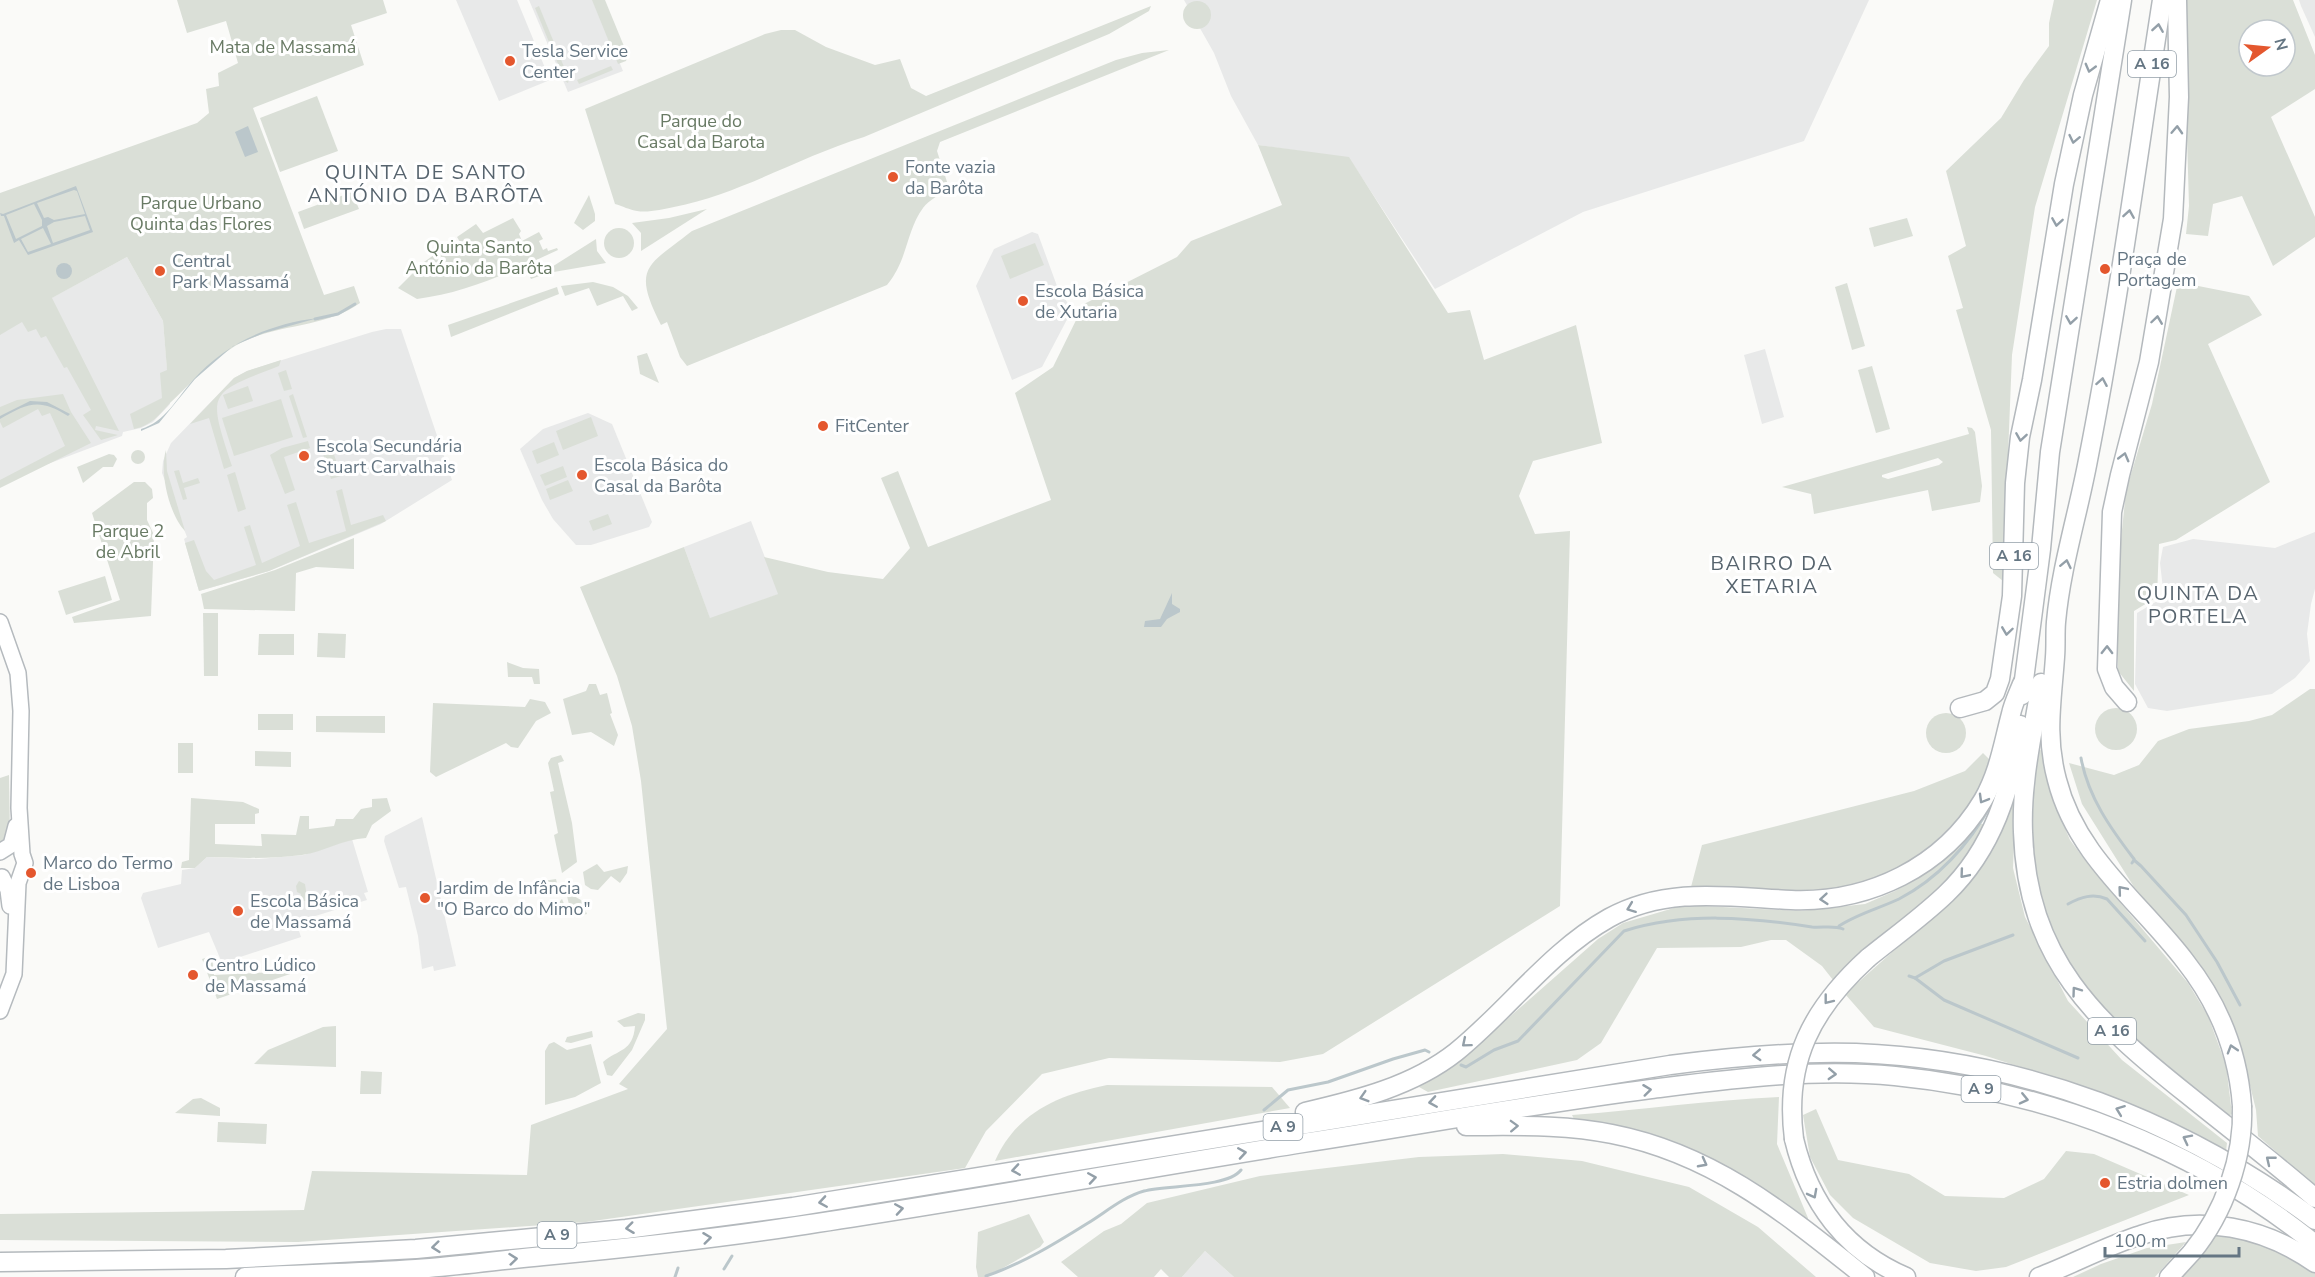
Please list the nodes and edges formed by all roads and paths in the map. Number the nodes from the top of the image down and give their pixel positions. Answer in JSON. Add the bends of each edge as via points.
{"nodes":[{"id":1,"x":2110,"y":0,"type":"edge"},
{"id":2,"x":2122,"y":0,"type":"edge"},
{"id":3,"x":2162,"y":0,"type":"edge"},
{"id":4,"x":2176,"y":0,"type":"edge"},
{"id":5,"x":0,"y":622,"type":"edge"},
{"id":6,"x":2127,"y":702,"type":"dead end"},
{"id":7,"x":1960,"y":708,"type":"dead end"},
{"id":8,"x":2030,"y":714,"type":"junction"},
{"id":9,"x":2018,"y":745,"type":"junction"},
{"id":10,"x":19,"y":808,"type":"junction"},
{"id":11,"x":2,"y":851,"type":"edge"},
{"id":12,"x":22,"y":854,"type":"junction"},
{"id":13,"x":20,"y":875,"type":"junction"},
{"id":14,"x":1,"y":876,"type":"edge"},
{"id":15,"x":15,"y":938,"type":"junction"},
{"id":16,"x":0,"y":1011,"type":"edge"},
{"id":17,"x":1413,"y":1126,"type":"junction"},
{"id":18,"x":1180,"y":1144,"type":"junction"},
{"id":19,"x":2315,"y":1198,"type":"edge"},
{"id":20,"x":2315,"y":1220,"type":"edge"},
{"id":21,"x":2315,"y":1244,"type":"edge"},
{"id":22,"x":0,"y":1262,"type":"edge"},
{"id":23,"x":2315,"y":1263,"type":"edge"},
{"id":24,"x":245,"y":1277,"type":"edge"},
{"id":25,"x":1865,"y":1277,"type":"edge"},
{"id":26,"x":1906,"y":1277,"type":"edge"},
{"id":27,"x":2039,"y":1277,"type":"edge"},
{"id":28,"x":2169,"y":1277,"type":"edge"}],
"edges":[{"from":1,"to":7,"type":"highway","number":"A 16","one_way":true,"via":[[2083,95],[2060,205],[2020,437],[2012,596],[2000,679],[1995,693],[1985,702]]},
{"from":2,"to":8,"type":"highway","number":"A 16","one_way":true,"via":[[2050,452],[2042,549],[2022,684]]},
{"from":8,"to":3,"type":"highway","number":"A 16","one_way":true,"via":[[2056,622],[2088,460]]},
{"from":6,"to":4,"type":"highway","one_way":true,"via":[[2114,687],[2107,669],[2110,529],[2115,493],[2154,338],[2173,219],[2179,97]]},
{"from":5,"to":10,"type":"main road","via":[[18,673]]},
{"from":8,"to":9,"type":"highway","number":"A 16"},
{"from":8,"to":9,"type":"highway"},
{"from":28,"to":8,"type":"highway","one_way":true,"bridge":true,"via":[[2201,1241],[2226,1196],[2237,1153],[2242,1106],[2236,1061],[2226,1029],[2207,992],[2184,959],[2089,849],[2066,807],[2051,746]]},
{"from":9,"to":18,"type":"highway","one_way":true,"via":[[1999,765],[1983,800],[1961,830],[1933,856],[1901,877],[1866,891],[1830,899],[1698,895],[1661,899],[1626,910],[1578,939],[1469,1041],[1418,1075],[1353,1100],[1237,1125]]},
{"from":19,"to":9,"type":"highway","number":"A 16","one_way":true,"via":[[2121,1040],[2069,982],[2033,904],[2026,869]]},
{"from":9,"to":26,"type":"highway","number":"A 16","one_way":true,"bridge":true,"via":[[1999,816],[1982,850],[1934,905],[1868,958],[1825,1003],[1802,1045],[1793,1082],[1794,1139],[1804,1176],[1817,1201],[1833,1224],[1861,1251]]},
{"from":10,"to":11,"type":"main road","via":[[11,845]]},
{"from":10,"to":12,"type":"main road"},
{"from":11,"to":12,"type":"main road","via":[[14,849]]},
{"from":12,"to":13,"type":"main road","via":[[25,863]]},
{"from":13,"to":14,"type":"main road","via":[[9,879]]},
{"from":13,"to":15,"type":"main road"},
{"from":14,"to":15,"type":"main road","via":[[10,896]]},
{"from":15,"to":16,"type":"main road","via":[[14,974]]},
{"from":17,"to":21,"type":"highway","number":"A 9","one_way":true,"via":[[1589,1097],[1752,1076],[1814,1073],[1926,1079],[2040,1102],[2113,1127],[2206,1172]]},
{"from":24,"to":17,"type":"highway","number":"A 9","one_way":true,"via":[[417,1269],[785,1228]]},
{"from":17,"to":25,"type":"highway","one_way":true,"via":[[1532,1125],[1613,1134],[1651,1144],[1695,1159],[1746,1187]]},
{"from":20,"to":18,"type":"highway","number":"A 9","one_way":true,"via":[[2274,1190],[2188,1139],[2120,1109],[1998,1072],[1933,1060],[1867,1054],[1782,1054],[1670,1065]]},
{"from":18,"to":22,"type":"highway","number":"A 9","one_way":true,"via":[[793,1207],[626,1228],[416,1249],[226,1259]]},
{"from":23,"to":27,"type":"highway","via":[[2277,1240],[2253,1232],[2220,1225],[2183,1225],[2143,1234]]}]}
